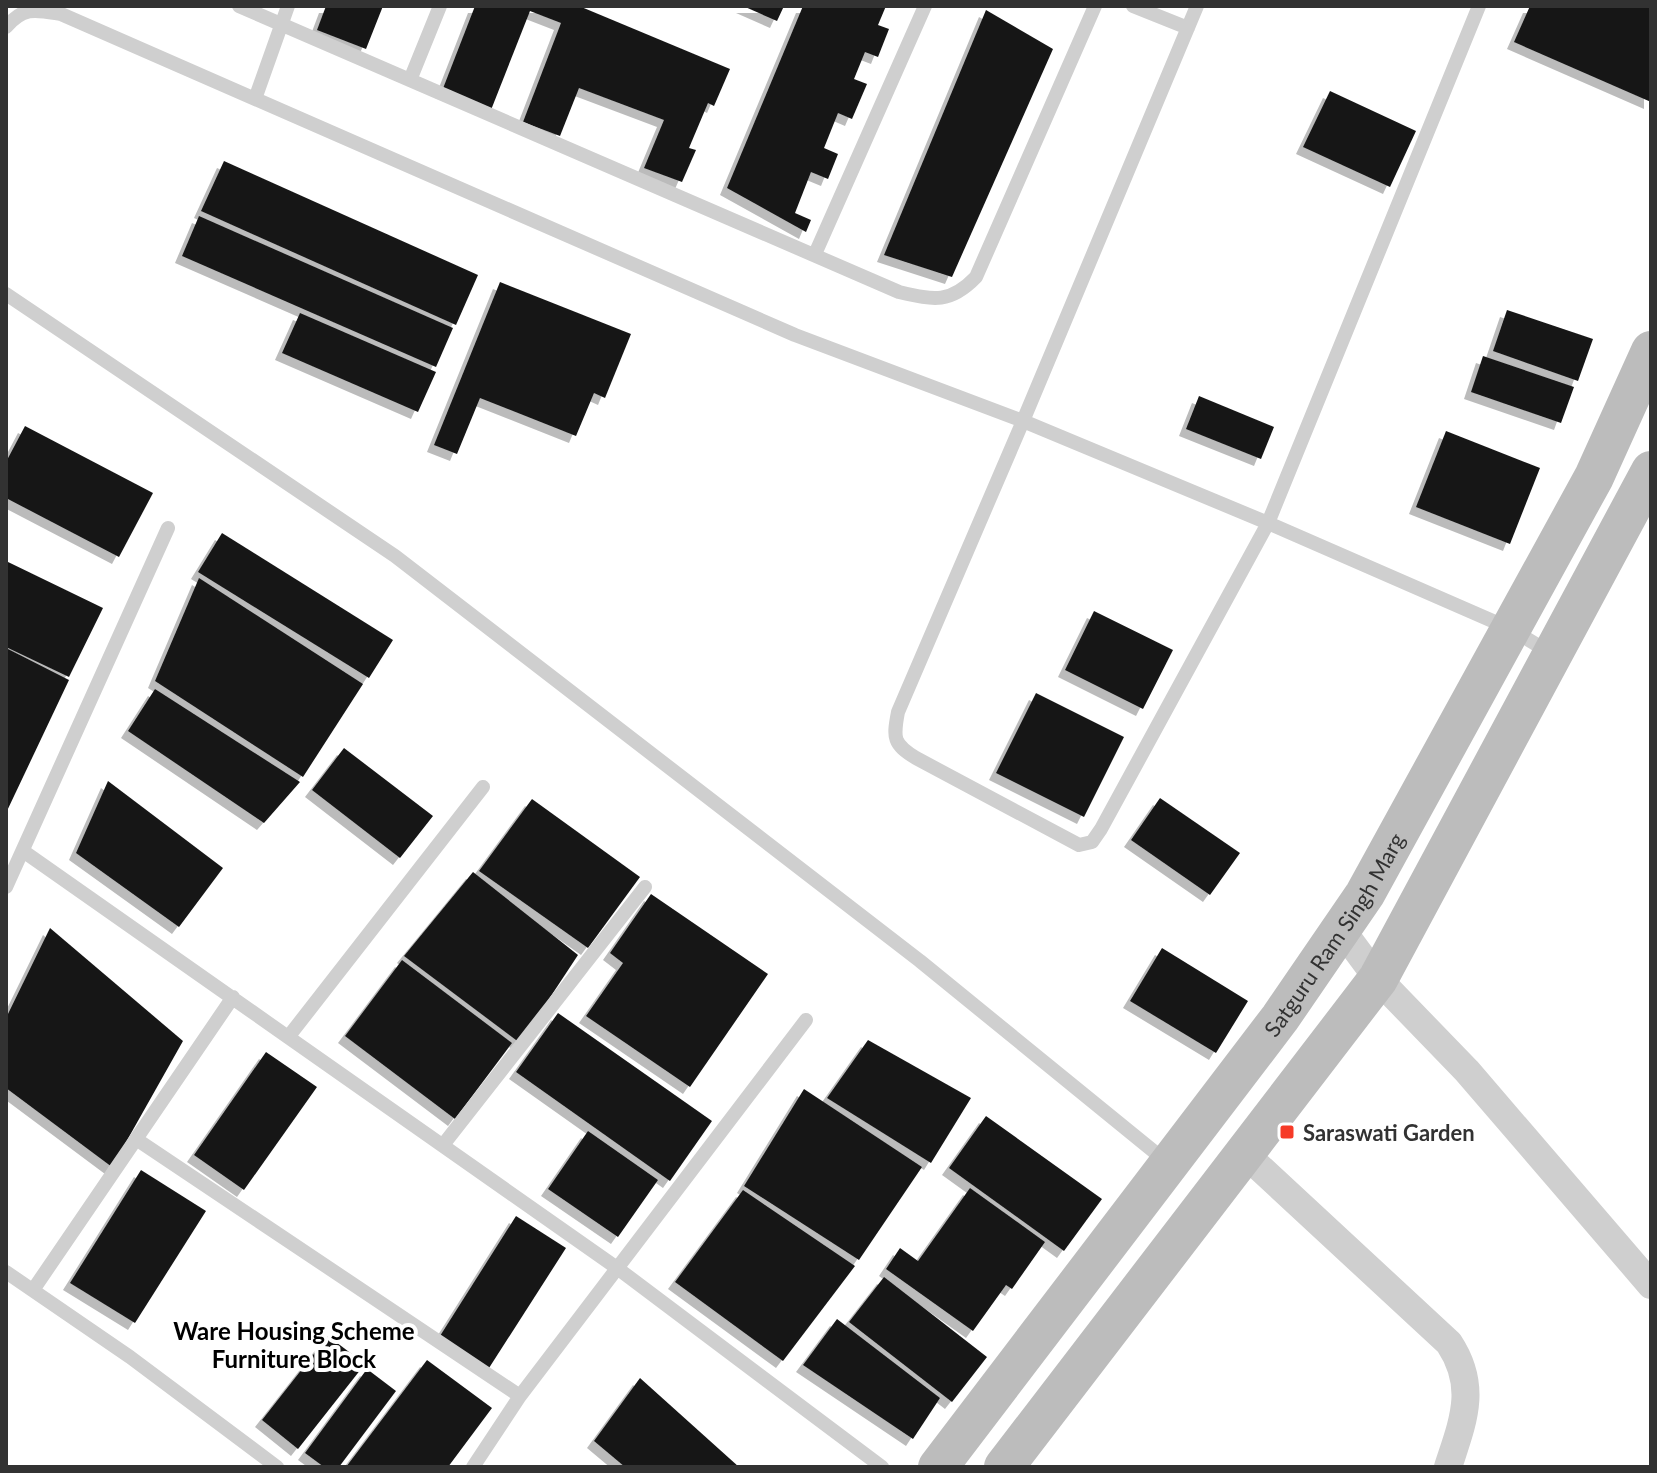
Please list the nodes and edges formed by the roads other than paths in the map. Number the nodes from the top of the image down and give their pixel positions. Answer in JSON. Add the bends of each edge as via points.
{"nodes":[{"id":1,"x":239,"y":6,"type":"edge"},
{"id":2,"x":288,"y":6,"type":"edge"},
{"id":3,"x":440,"y":6,"type":"edge"},
{"id":4,"x":925,"y":6,"type":"edge"},
{"id":5,"x":1095,"y":6,"type":"edge"},
{"id":6,"x":1133,"y":6,"type":"edge"},
{"id":7,"x":1197,"y":6,"type":"edge"},
{"id":8,"x":1479,"y":6,"type":"edge"},
{"id":9,"x":280,"y":24,"type":"junction"},
{"id":10,"x":6,"y":27,"type":"edge"},
{"id":11,"x":1188,"y":28,"type":"junction"},
{"id":12,"x":410,"y":80,"type":"junction"},
{"id":13,"x":255,"y":99,"type":"junction"},
{"id":14,"x":815,"y":254,"type":"junction"},
{"id":15,"x":6,"y":294,"type":"edge"},
{"id":16,"x":1651,"y":351,"type":"edge"},
{"id":17,"x":1023,"y":421,"type":"junction"},
{"id":18,"x":1651,"y":471,"type":"edge"},
{"id":19,"x":1268,"y":523,"type":"junction"},
{"id":20,"x":168,"y":528,"type":"dead end"},
{"id":21,"x":1511,"y":629,"type":"junction"},
{"id":22,"x":1553,"y":654,"type":"junction"},
{"id":23,"x":483,"y":787,"type":"dead end"},
{"id":24,"x":23,"y":851,"type":"junction"},
{"id":25,"x":6,"y":887,"type":"edge"},
{"id":26,"x":645,"y":887,"type":"dead end"},
{"id":27,"x":1341,"y":929,"type":"junction"},
{"id":28,"x":1378,"y":979,"type":"junction"},
{"id":29,"x":233,"y":997,"type":"junction"},
{"id":30,"x":806,"y":1020,"type":"dead end"},
{"id":31,"x":289,"y":1036,"type":"junction"},
{"id":32,"x":136,"y":1139,"type":"junction"},
{"id":33,"x":443,"y":1145,"type":"junction"},
{"id":34,"x":1245,"y":1154,"type":"junction"},
{"id":35,"x":1169,"y":1164,"type":"junction"},
{"id":36,"x":617,"y":1268,"type":"junction"},
{"id":37,"x":6,"y":1272,"type":"edge"},
{"id":38,"x":1651,"y":1285,"type":"edge"},
{"id":39,"x":33,"y":1290,"type":"junction"},
{"id":40,"x":520,"y":1396,"type":"junction"},
{"id":41,"x":277,"y":1467,"type":"edge"},
{"id":42,"x":473,"y":1467,"type":"edge"},
{"id":43,"x":882,"y":1467,"type":"edge"},
{"id":44,"x":938,"y":1467,"type":"edge"},
{"id":45,"x":1004,"y":1467,"type":"edge"},
{"id":46,"x":1448,"y":1467,"type":"edge"}],
"edges":[{"from":1,"to":9,"type":"lane"},
{"from":2,"to":9,"type":"lane"},
{"from":3,"to":12,"type":"lane"},
{"from":4,"to":14,"type":"lane"},
{"from":5,"to":14,"type":"lane","via":[[976,277],[962,292],[931,300],[899,292]]},
{"from":6,"to":11,"type":"lane"},
{"from":7,"to":11,"type":"lane"},
{"from":8,"to":19,"type":"lane"},
{"from":9,"to":12,"type":"lane"},
{"from":9,"to":13,"type":"lane"},
{"from":10,"to":13,"type":"lane","via":[[17,15],[35,10],[61,14]]},
{"from":11,"to":17,"type":"lane"},
{"from":12,"to":14,"type":"lane"},
{"from":13,"to":17,"type":"lane","via":[[795,335]]},
{"from":15,"to":35,"type":"lane","via":[[395,556],[920,961]]},
{"from":16,"to":21,"type":"main road","name":"Satguru Ram Singh Marg","via":[[1594,477]]},
{"from":17,"to":19,"type":"lane"},
{"from":17,"to":19,"type":"lane","via":[[898,712],[894,734],[900,748],[916,758],[1064,840],[1092,842],[1101,829]]},
{"from":18,"to":22,"type":"main road"},
{"from":19,"to":21,"type":"lane"},
{"from":20,"to":24,"type":"lane"},
{"from":21,"to":22,"type":"lane"},
{"from":21,"to":27,"type":"main road","name":"Satguru Ram Singh Marg"},
{"from":22,"to":28,"type":"main road"},
{"from":23,"to":31,"type":"lane"},
{"from":24,"to":25,"type":"lane"},
{"from":24,"to":29,"type":"lane"},
{"from":26,"to":33,"type":"lane"},
{"from":27,"to":28,"type":"street"},
{"from":27,"to":35,"type":"main road","name":"Satguru Ram Singh Marg"},
{"from":28,"to":34,"type":"main road"},
{"from":28,"to":38,"type":"street","via":[[1467,1071]]},
{"from":29,"to":31,"type":"lane"},
{"from":29,"to":32,"type":"lane"},
{"from":30,"to":36,"type":"lane"},
{"from":31,"to":33,"type":"lane"},
{"from":32,"to":39,"type":"lane"},
{"from":32,"to":40,"type":"lane"},
{"from":33,"to":36,"type":"lane"},
{"from":34,"to":45,"type":"main road"},
{"from":34,"to":46,"type":"street","via":[[1449,1343],[1467,1388]]},
{"from":35,"to":44,"type":"main road","name":"Satguru Ram Singh Marg"},
{"from":36,"to":40,"type":"lane"},
{"from":36,"to":43,"type":"lane"},
{"from":37,"to":39,"type":"lane"},
{"from":39,"to":41,"type":"lane"},
{"from":40,"to":42,"type":"lane"}]}
